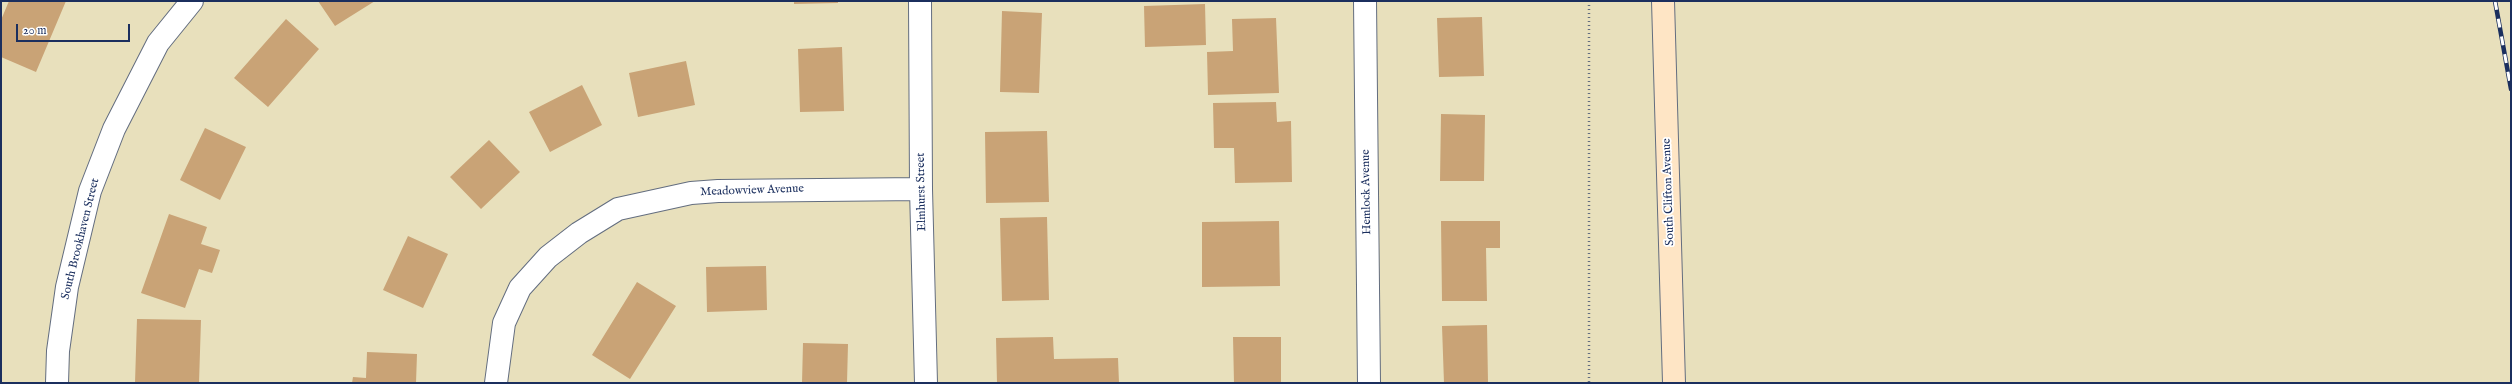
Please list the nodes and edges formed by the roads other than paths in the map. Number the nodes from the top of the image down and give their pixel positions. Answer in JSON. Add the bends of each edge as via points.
{"nodes":[{"id":1,"x":192,"y":1,"type":"edge"},
{"id":2,"x":920,"y":1,"type":"edge"},
{"id":3,"x":1365,"y":1,"type":"edge"},
{"id":4,"x":1663,"y":1,"type":"edge"},
{"id":5,"x":921,"y":189,"type":"junction"},
{"id":6,"x":57,"y":383,"type":"edge"},
{"id":7,"x":496,"y":383,"type":"edge"},
{"id":8,"x":926,"y":383,"type":"edge"},
{"id":9,"x":1369,"y":383,"type":"edge"},
{"id":10,"x":1674,"y":383,"type":"edge"}],
"edges":[{"from":1,"to":6,"type":"street","name":"South Brookhaven Street","via":[[158,43],[114,129],[90,191],[66,287]]},
{"from":2,"to":5,"type":"street","name":"Elmhurst Street"},
{"from":3,"to":9,"type":"street","name":"Hemlock Avenue"},
{"from":4,"to":10,"type":"street","name":"South Clifton Avenue"},
{"from":5,"to":7,"type":"street","name":"Meadowview Avenue","via":[[718,191],[691,193],[618,209],[579,233],[548,257],[520,288],[504,323]]},
{"from":5,"to":8,"type":"street","name":"Elmhurst Street"}]}
